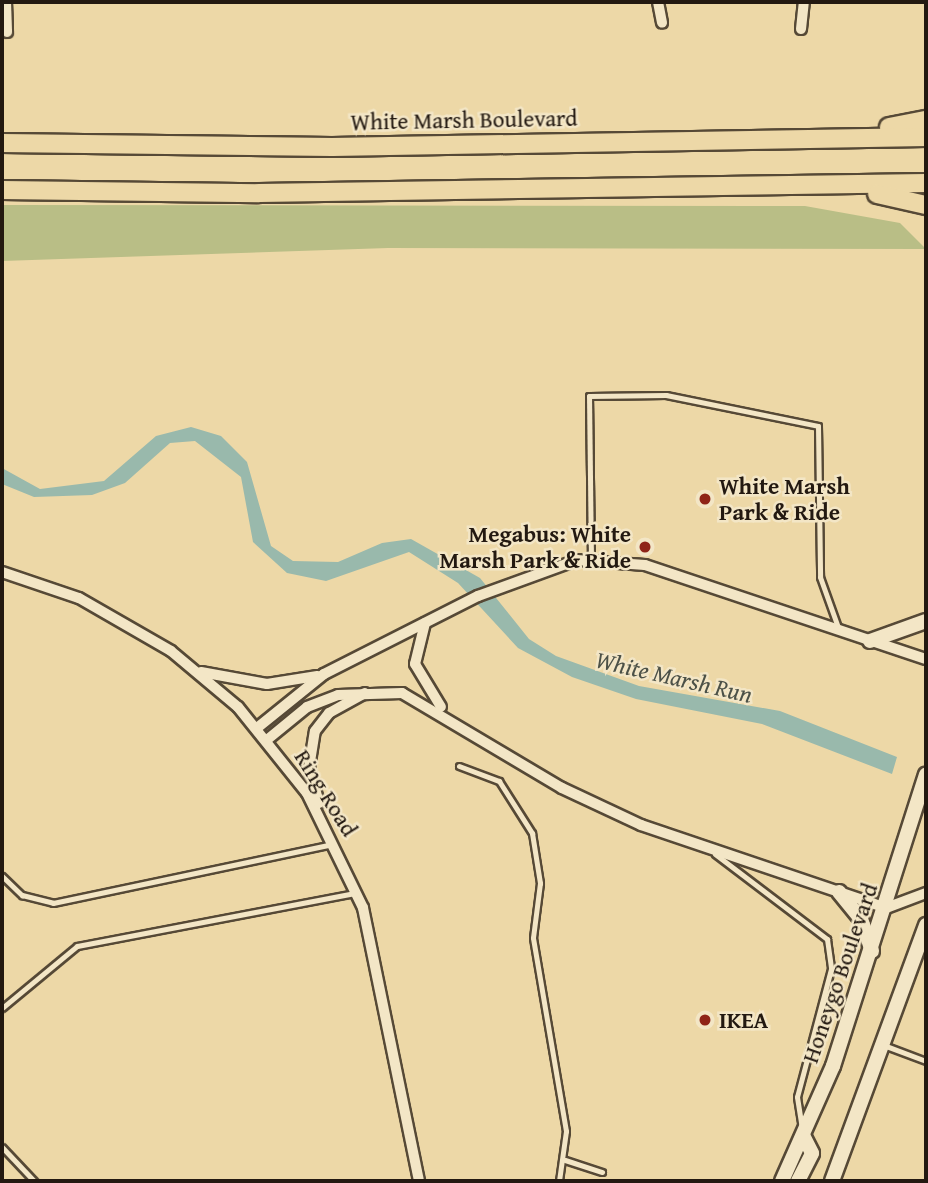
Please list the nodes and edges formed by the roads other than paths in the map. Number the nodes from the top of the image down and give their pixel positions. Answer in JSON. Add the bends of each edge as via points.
{"nodes":[{"id":1,"x":6,"y":2,"type":"edge"},
{"id":2,"x":658,"y":2,"type":"edge"},
{"id":3,"x":804,"y":2,"type":"edge"},
{"id":4,"x":662,"y":23,"type":"dead end"},
{"id":5,"x":801,"y":29,"type":"dead end"},
{"id":6,"x":7,"y":32,"type":"dead end"},
{"id":7,"x":926,"y":120,"type":"edge"},
{"id":8,"x":926,"y":137,"type":"edge"},
{"id":9,"x":713,"y":141,"type":"junction"},
{"id":10,"x":2,"y":143,"type":"edge"},
{"id":11,"x":926,"y":183,"type":"edge"},
{"id":12,"x":555,"y":189,"type":"junction"},
{"id":13,"x":2,"y":190,"type":"edge"},
{"id":14,"x":926,"y":205,"type":"edge"},
{"id":15,"x":591,"y":559,"type":"junction"},
{"id":16,"x":2,"y":572,"type":"edge"},
{"id":17,"x":926,"y":621,"type":"edge"},
{"id":18,"x":425,"y":623,"type":"junction"},
{"id":19,"x":839,"y":631,"type":"junction"},
{"id":20,"x":870,"y":641,"type":"junction"},
{"id":21,"x":926,"y":659,"type":"edge"},
{"id":22,"x":199,"y":672,"type":"junction"},
{"id":23,"x":324,"y":674,"type":"junction"},
{"id":24,"x":372,"y":689,"type":"junction"},
{"id":25,"x":448,"y":715,"type":"junction"},
{"id":26,"x":257,"y":728,"type":"junction"},
{"id":27,"x":268,"y":739,"type":"junction"},
{"id":28,"x":459,"y":766,"type":"dead end"},
{"id":29,"x":926,"y":774,"type":"edge"},
{"id":30,"x":325,"y":820,"type":"junction"},
{"id":31,"x":337,"y":843,"type":"junction"},
{"id":32,"x":706,"y":848,"type":"junction"},
{"id":33,"x":2,"y":876,"type":"edge"},
{"id":34,"x":358,"y":892,"type":"junction"},
{"id":35,"x":839,"y":892,"type":"junction"},
{"id":36,"x":926,"y":893,"type":"edge"},
{"id":37,"x":886,"y":908,"type":"junction"},
{"id":38,"x":926,"y":925,"type":"edge"},
{"id":39,"x":872,"y":951,"type":"junction"},
{"id":40,"x":2,"y":1007,"type":"edge"},
{"id":41,"x":886,"y":1046,"type":"junction"},
{"id":42,"x":926,"y":1061,"type":"edge"},
{"id":43,"x":804,"y":1137,"type":"junction"},
{"id":44,"x":2,"y":1147,"type":"edge"},
{"id":45,"x":565,"y":1160,"type":"junction"},
{"id":46,"x":602,"y":1172,"type":"dead end"},
{"id":47,"x":34,"y":1181,"type":"edge"},
{"id":48,"x":419,"y":1181,"type":"edge"},
{"id":49,"x":559,"y":1181,"type":"edge"},
{"id":50,"x":782,"y":1181,"type":"edge"},
{"id":51,"x":798,"y":1181,"type":"edge"},
{"id":52,"x":832,"y":1181,"type":"edge"}],
"edges":[{"from":1,"to":6,"type":"street"},
{"from":2,"to":4,"type":"street"},
{"from":3,"to":5,"type":"street"},
{"from":7,"to":9,"type":"highway"},
{"from":8,"to":9,"type":"highway","name":"White Marsh Boulevard"},
{"from":9,"to":10,"type":"highway","name":"White Marsh Boulevard","via":[[238,147]]},
{"from":11,"to":12,"type":"highway"},
{"from":12,"to":13,"type":"highway"},
{"from":12,"to":14,"type":"highway","via":[[595,194],[885,194]]},
{"from":15,"to":18,"type":"street","via":[[512,582]]},
{"from":15,"to":19,"type":"street","via":[[645,565]]},
{"from":15,"to":19,"type":"lane","via":[[589,396],[666,396],[818,426],[821,585]]},
{"from":16,"to":22,"type":"street","name":"Ring Road","via":[[95,606]]},
{"from":17,"to":20,"type":"main road"},
{"from":18,"to":23,"type":"street"},
{"from":18,"to":25,"type":"street","via":[[415,664],[426,690]]},
{"from":19,"to":20,"type":"street"},
{"from":20,"to":21,"type":"street"},
{"from":22,"to":23,"type":"street","via":[[267,684]]},
{"from":22,"to":26,"type":"street","name":"Ring Road"},
{"from":23,"to":26,"type":"street"},
{"from":24,"to":25,"type":"street","via":[[414,696]]},
{"from":24,"to":27,"type":"street","via":[[314,704]]},
{"from":24,"to":30,"type":"street","via":[[329,713],[315,731],[309,768]]},
{"from":25,"to":32,"type":"street","via":[[592,804]]},
{"from":26,"to":27,"type":"street","name":"Ring Road"},
{"from":27,"to":30,"type":"street","name":"Ring Road"},
{"from":28,"to":45,"type":"lane","via":[[499,781],[532,833],[540,883],[533,937],[561,1088]]},
{"from":29,"to":37,"type":"main road","name":"Honeygo Boulevard"},
{"from":30,"to":31,"type":"street","name":"Ring Road"},
{"from":31,"to":33,"type":"lane","via":[[52,903],[22,895]]},
{"from":31,"to":34,"type":"street","name":"Ring Road"},
{"from":32,"to":35,"type":"street"},
{"from":32,"to":43,"type":"lane","via":[[827,939],[831,970],[797,1097]]},
{"from":34,"to":40,"type":"lane","via":[[77,946]]},
{"from":34,"to":48,"type":"street","name":"Ring Road"},
{"from":35,"to":37,"type":"street"},
{"from":35,"to":39,"type":"main road","via":[[861,919]]},
{"from":36,"to":37,"type":"street"},
{"from":37,"to":39,"type":"main road","name":"Honeygo Boulevard"},
{"from":38,"to":41,"type":"main road"},
{"from":39,"to":43,"type":"main road","name":"Honeygo Boulevard"},
{"from":41,"to":42,"type":"lane"},
{"from":41,"to":52,"type":"main road"},
{"from":43,"to":50,"type":"main road","name":"Honeygo Boulevard"},
{"from":43,"to":51,"type":"main road","via":[[812,1153]]},
{"from":44,"to":47,"type":"lane"},
{"from":45,"to":46,"type":"lane"},
{"from":45,"to":49,"type":"lane"}]}
